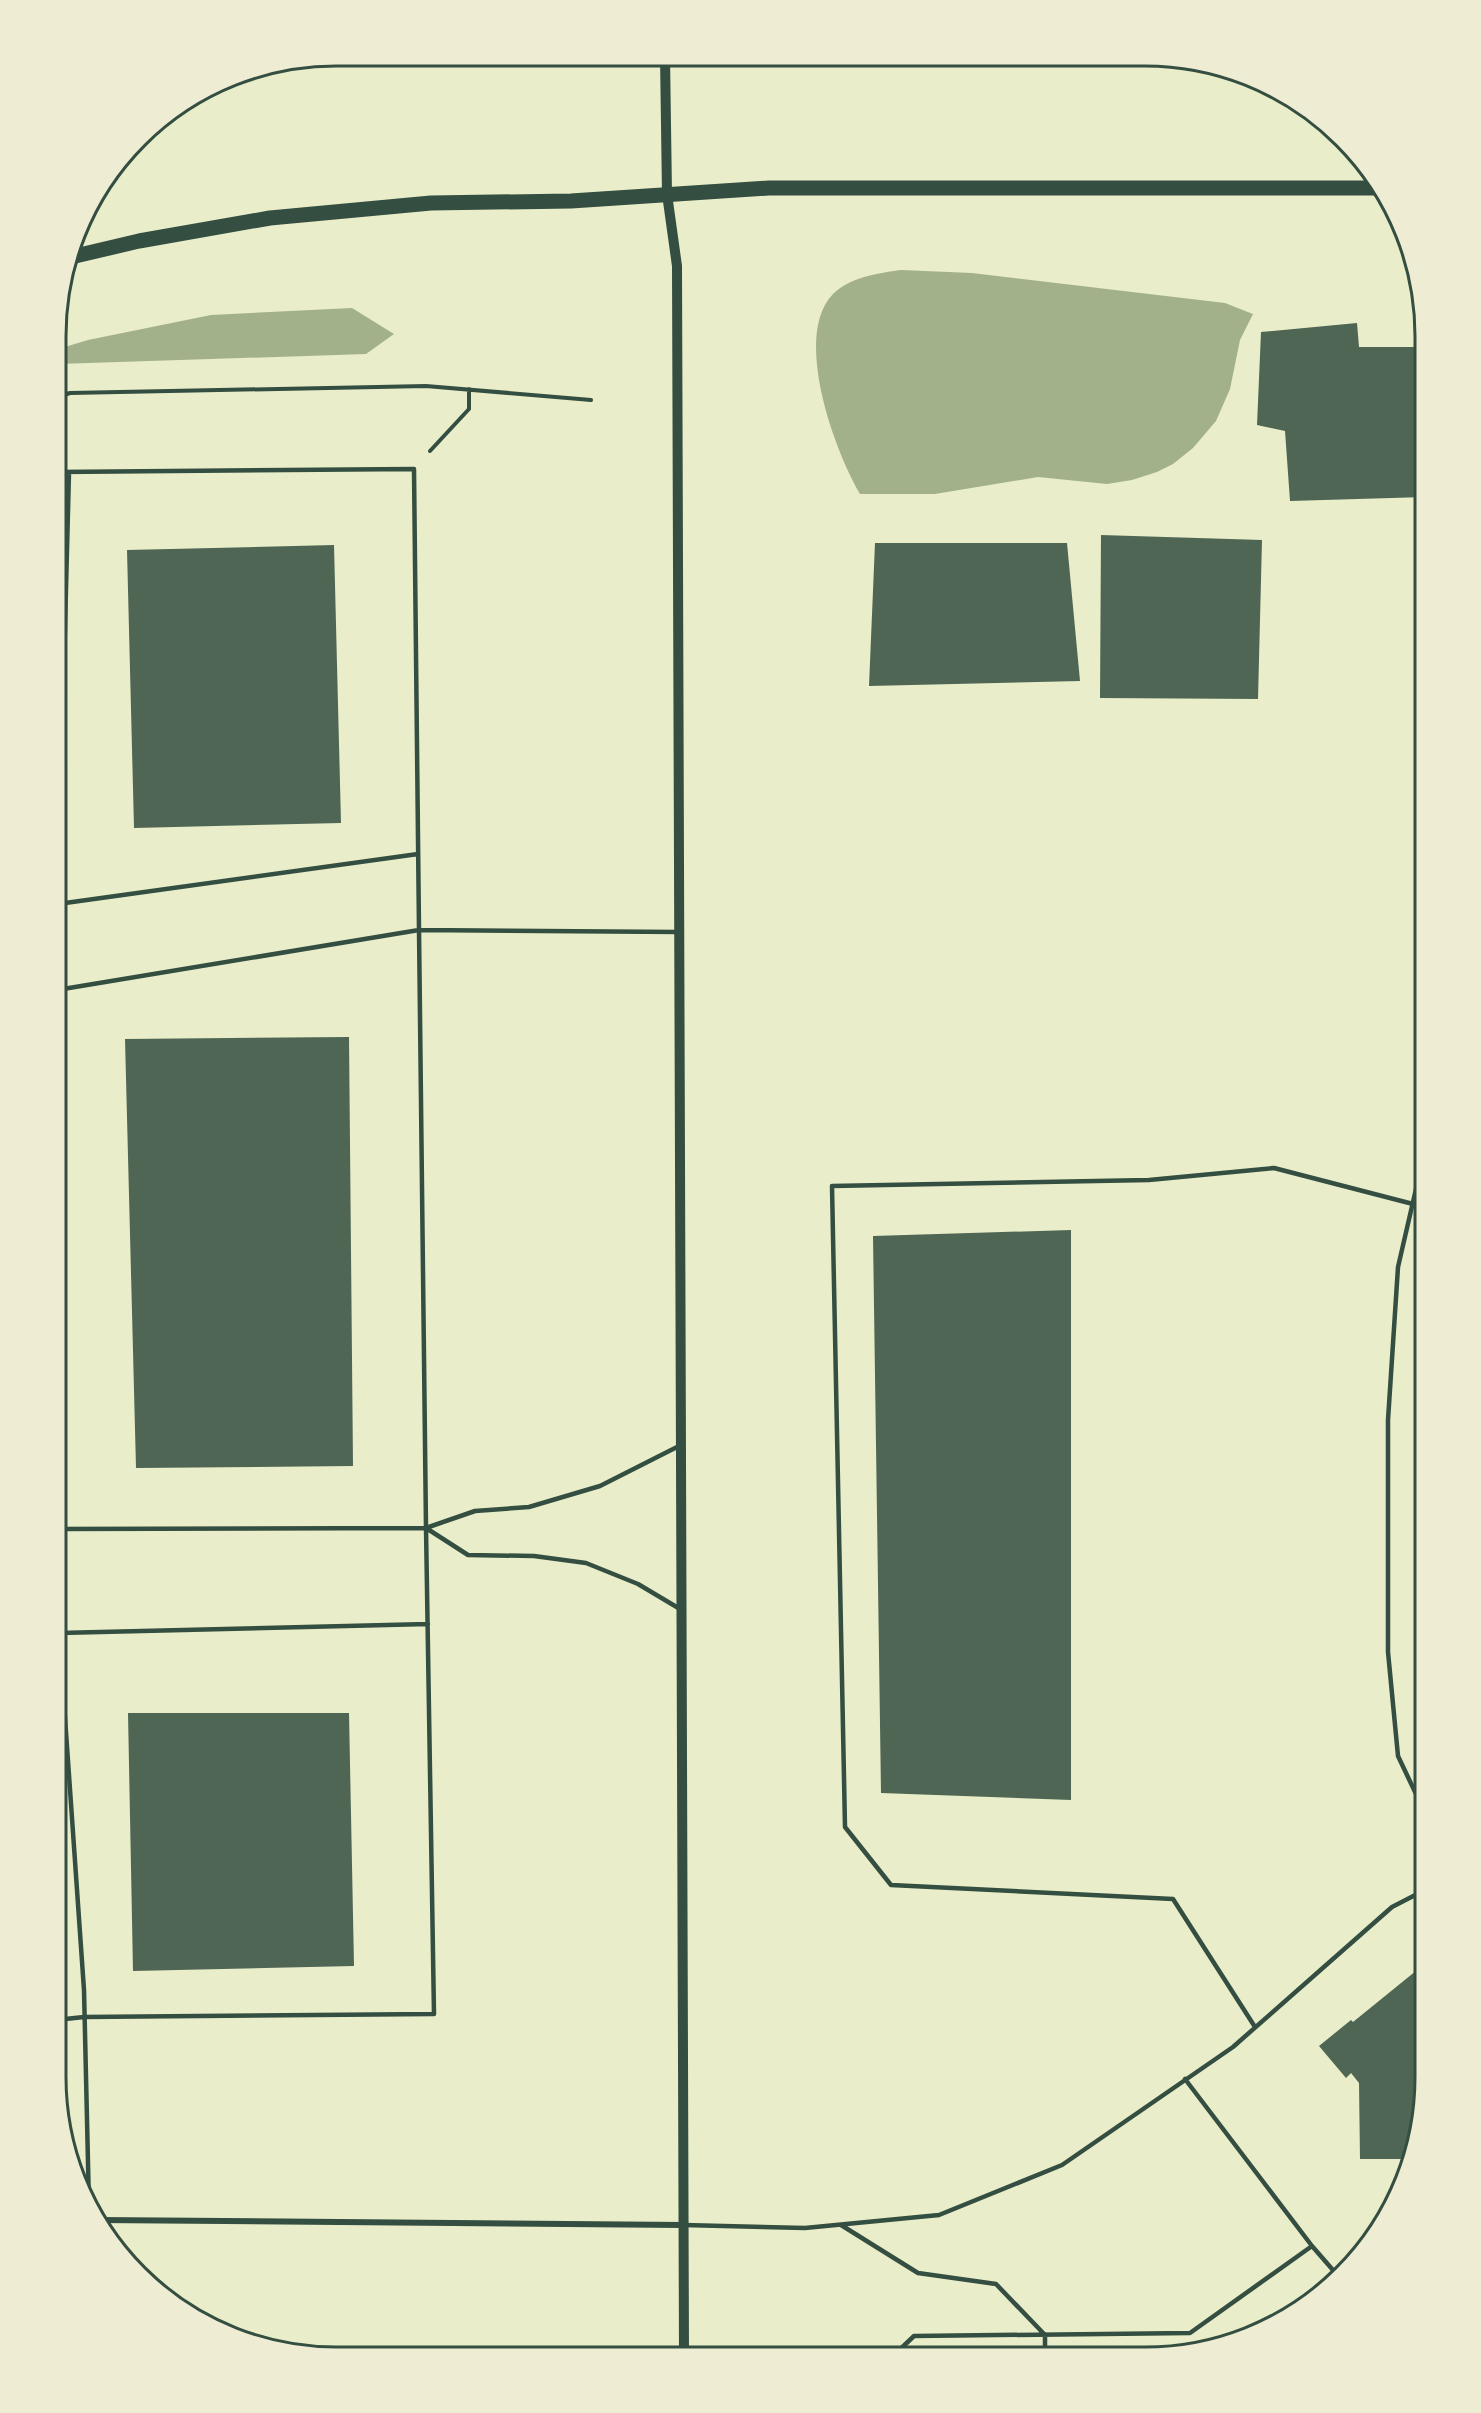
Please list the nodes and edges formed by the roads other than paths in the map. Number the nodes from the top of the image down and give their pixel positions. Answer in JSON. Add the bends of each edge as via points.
{"nodes":[{"id":1,"x":665,"y":66,"type":"edge"},
{"id":2,"x":1371,"y":188,"type":"edge"},
{"id":3,"x":667,"y":195,"type":"junction"},
{"id":4,"x":78,"y":255,"type":"edge"},
{"id":5,"x":69,"y":472,"type":"joint"},
{"id":6,"x":66,"y":590,"type":"edge"},
{"id":7,"x":418,"y":854,"type":"junction"},
{"id":8,"x":66,"y":903,"type":"edge"},
{"id":9,"x":419,"y":930,"type":"junction"},
{"id":10,"x":679,"y":932,"type":"junction"},
{"id":11,"x":66,"y":989,"type":"edge"},
{"id":12,"x":1415,"y":1195,"type":"edge"},
{"id":13,"x":1413,"y":1204,"type":"junction"},
{"id":14,"x":681,"y":1445,"type":"junction"},
{"id":15,"x":426,"y":1528,"type":"junction"},
{"id":16,"x":66,"y":1529,"type":"edge"},
{"id":17,"x":681,"y":1610,"type":"junction"},
{"id":18,"x":428,"y":1624,"type":"junction"},
{"id":19,"x":66,"y":1633,"type":"edge"},
{"id":20,"x":66,"y":1741,"type":"edge"},
{"id":21,"x":1415,"y":1793,"type":"edge"},
{"id":22,"x":1415,"y":1895,"type":"edge"},
{"id":23,"x":84,"y":2017,"type":"junction"},
{"id":24,"x":66,"y":2019,"type":"edge"},
{"id":25,"x":1255,"y":2027,"type":"junction"},
{"id":26,"x":1185,"y":2079,"type":"junction"},
{"id":27,"x":88,"y":2183,"type":"edge"},
{"id":28,"x":107,"y":2220,"type":"edge"},
{"id":29,"x":683,"y":2225,"type":"junction"},
{"id":30,"x":841,"y":2225,"type":"junction"},
{"id":31,"x":1312,"y":2246,"type":"junction"},
{"id":32,"x":1333,"y":2270,"type":"edge"},
{"id":33,"x":1045,"y":2335,"type":"junction"},
{"id":34,"x":684,"y":2347,"type":"edge"},
{"id":35,"x":902,"y":2347,"type":"edge"},
{"id":36,"x":1045,"y":2347,"type":"edge"}],
"edges":[{"from":1,"to":3,"type":"street"},
{"from":2,"to":3,"type":"main road","via":[[769,188]]},
{"from":3,"to":4,"type":"main road","via":[[431,203],[270,218]]},
{"from":3,"to":10,"type":"street","via":[[677,266]]},
{"from":5,"to":6,"type":"lane"},
{"from":5,"to":7,"type":"lane","via":[[414,470]]},
{"from":7,"to":8,"type":"lane"},
{"from":7,"to":9,"type":"lane"},
{"from":9,"to":10,"type":"lane"},
{"from":9,"to":11,"type":"lane"},
{"from":9,"to":15,"type":"lane"},
{"from":10,"to":14,"type":"street"},
{"from":12,"to":13,"type":"lane"},
{"from":13,"to":21,"type":"lane","via":[[1398,1267],[1388,1420],[1388,1652],[1398,1756]]},
{"from":13,"to":25,"type":"lane","via":[[1274,1168],[1149,1180],[832,1186],[846,1827],[891,1885],[1173,1899]]},
{"from":14,"to":15,"type":"lane","via":[[600,1486],[530,1507],[475,1511]]},
{"from":14,"to":17,"type":"street"},
{"from":15,"to":16,"type":"lane"},
{"from":15,"to":17,"type":"lane","via":[[468,1556],[534,1556],[586,1563],[638,1584]]},
{"from":15,"to":18,"type":"lane"},
{"from":17,"to":29,"type":"street"},
{"from":18,"to":19,"type":"lane"},
{"from":18,"to":23,"type":"lane","via":[[434,2014]]},
{"from":20,"to":23,"type":"lane"},
{"from":22,"to":25,"type":"lane","via":[[1392,1907]]},
{"from":23,"to":24,"type":"lane"},
{"from":23,"to":27,"type":"lane"},
{"from":25,"to":26,"type":"lane"},
{"from":26,"to":30,"type":"lane","via":[[1062,2165],[939,2215]]},
{"from":26,"to":31,"type":"lane"},
{"from":28,"to":29,"type":"street"},
{"from":29,"to":30,"type":"lane"},
{"from":29,"to":34,"type":"street"},
{"from":30,"to":33,"type":"lane","via":[[918,2273],[996,2284]]},
{"from":31,"to":32,"type":"lane"},
{"from":31,"to":33,"type":"lane","via":[[1190,2332]]},
{"from":33,"to":35,"type":"lane","via":[[914,2336]]},
{"from":33,"to":36,"type":"lane"}]}
